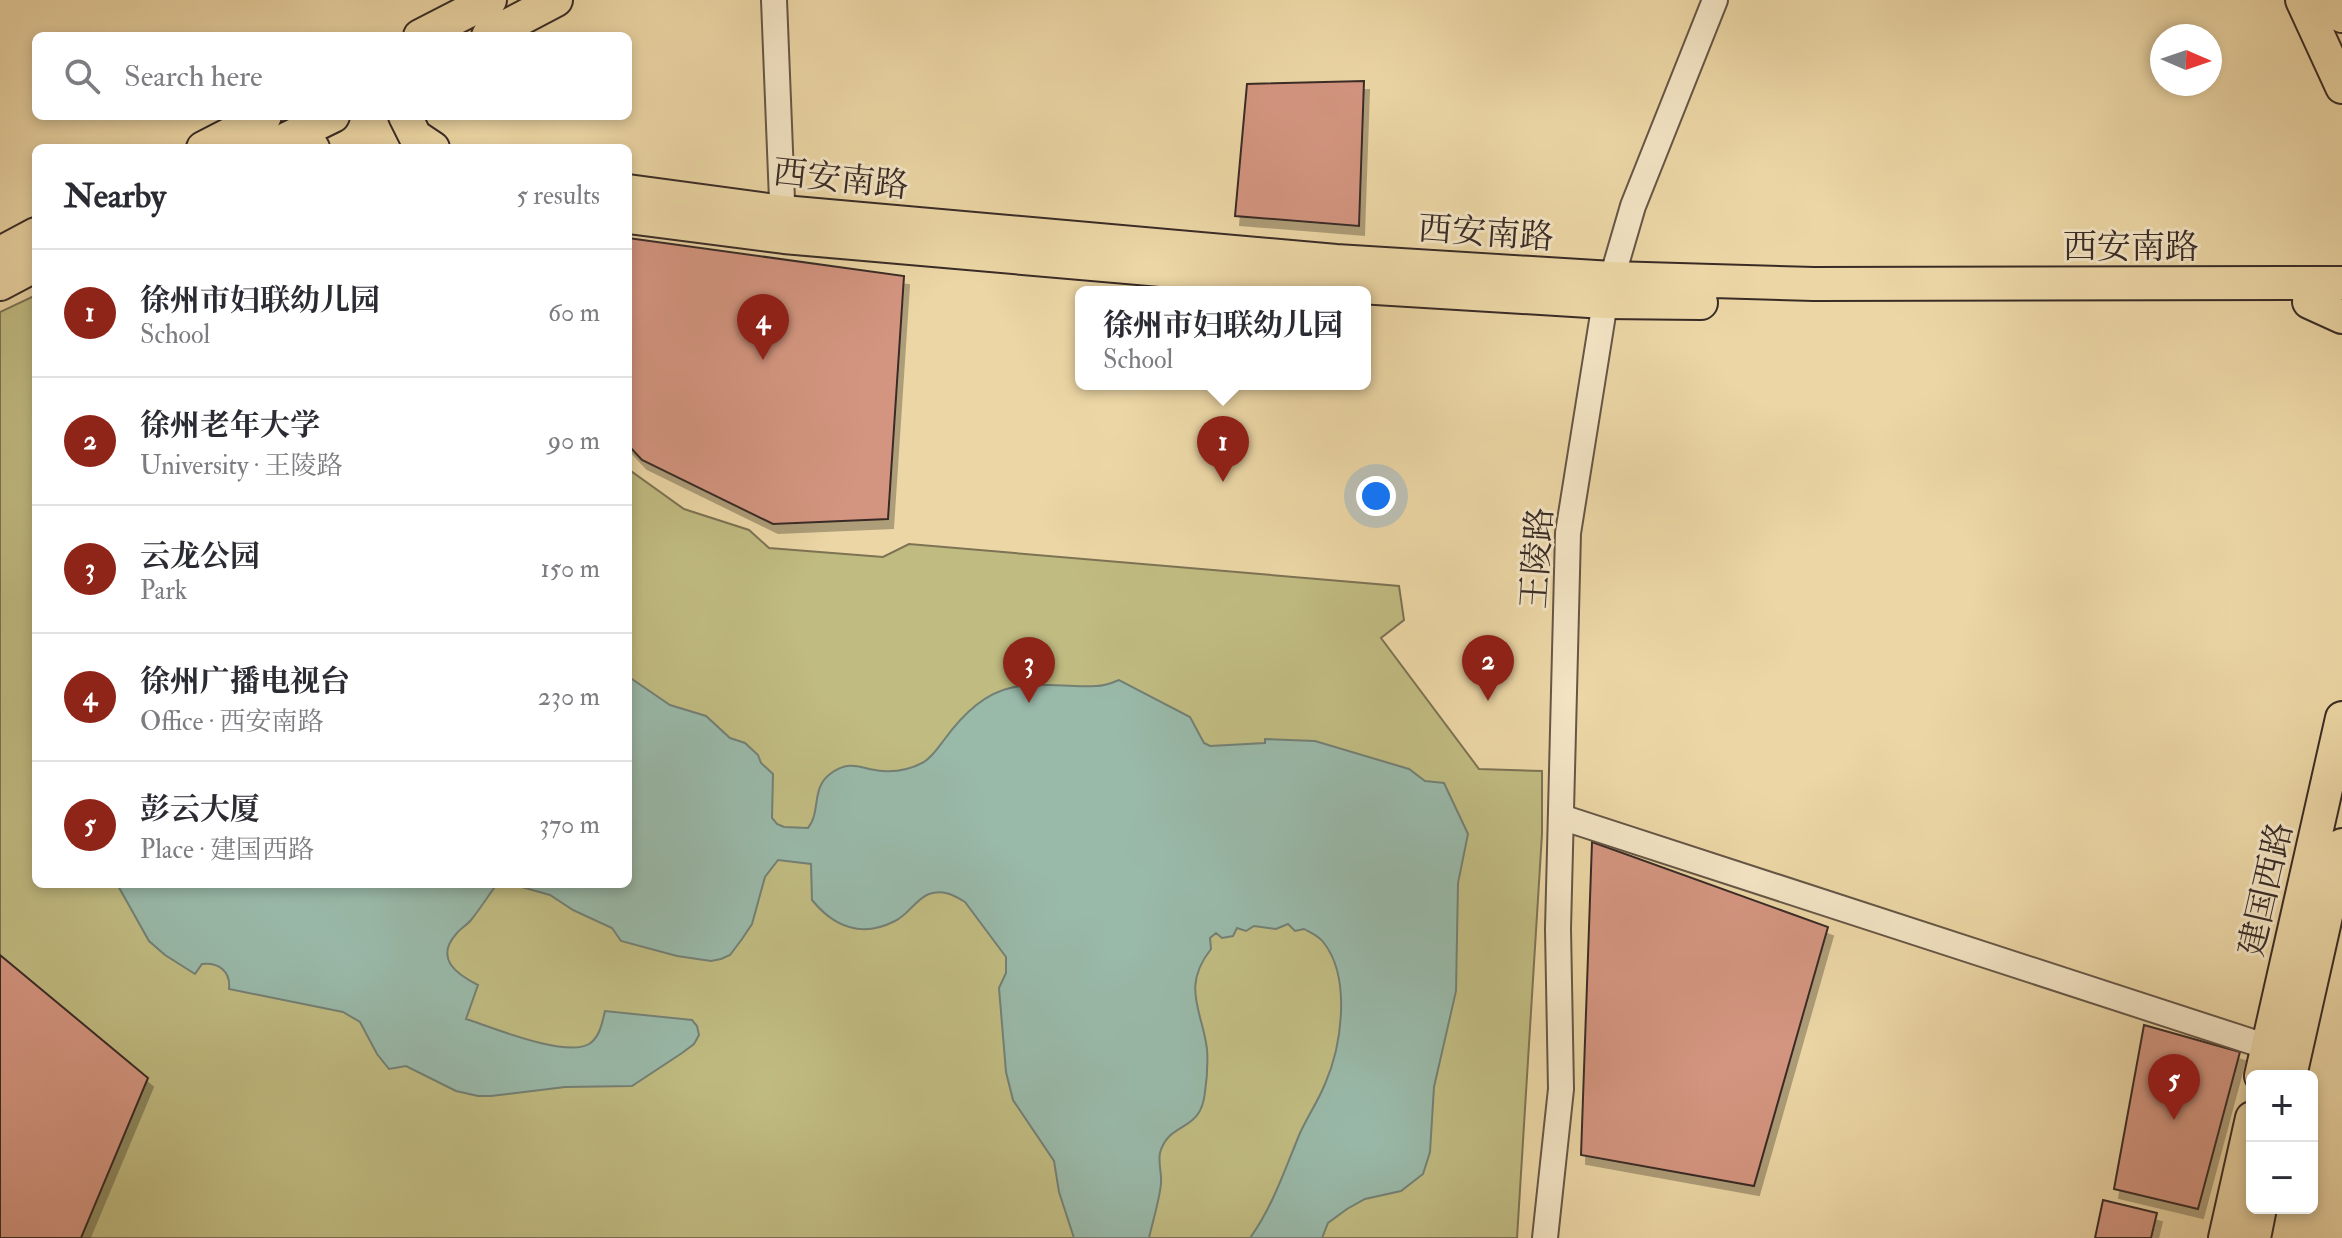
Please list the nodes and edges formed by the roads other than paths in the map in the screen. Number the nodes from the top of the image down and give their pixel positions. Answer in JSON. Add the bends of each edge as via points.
{"nodes":[{"id":1,"x":490,"y":0,"type":"edge"},
{"id":2,"x":556,"y":0,"type":"edge"},
{"id":3,"x":774,"y":0,"type":"edge"},
{"id":4,"x":1715,"y":0,"type":"edge"},
{"id":5,"x":2302,"y":0,"type":"edge"},
{"id":6,"x":2334,"y":0,"type":"edge"},
{"id":7,"x":2342,"y":16,"type":"edge"},
{"id":8,"x":428,"y":32,"type":"edge"},
{"id":9,"x":496,"y":32,"type":"edge"},
{"id":10,"x":2342,"y":87,"type":"edge"},
{"id":11,"x":320,"y":120,"type":"edge"},
{"id":12,"x":407,"y":120,"type":"edge"},
{"id":13,"x":270,"y":136,"type":"edge"},
{"id":14,"x":215,"y":142,"type":"edge"},
{"id":15,"x":299,"y":144,"type":"edge"},
{"id":16,"x":427,"y":144,"type":"edge"},
{"id":17,"x":632,"y":192,"type":"edge"},
{"id":18,"x":632,"y":217,"type":"edge"},
{"id":19,"x":783,"y":224,"type":"junction"},
{"id":20,"x":32,"y":236,"type":"edge"},
{"id":21,"x":0,"y":253,"type":"edge"},
{"id":22,"x":2342,"y":259,"type":"edge"},
{"id":23,"x":32,"y":267,"type":"edge"},
{"id":24,"x":2342,"y":283,"type":"edge"},
{"id":25,"x":0,"y":284,"type":"edge"},
{"id":26,"x":2272,"y":284,"type":"junction"},
{"id":27,"x":1343,"y":286,"type":"edge"},
{"id":28,"x":1371,"y":286,"type":"edge"},
{"id":29,"x":1608,"y":290,"type":"junction"},
{"id":30,"x":2309,"y":302,"type":"junction"},
{"id":31,"x":2342,"y":302,"type":"edge"},
{"id":32,"x":2342,"y":317,"type":"edge"},
{"id":33,"x":2342,"y":718,"type":"edge"},
{"id":34,"x":1561,"y":817,"type":"junction"},
{"id":35,"x":2342,"y":845,"type":"edge"},
{"id":36,"x":2265,"y":1062,"type":"edge"},
{"id":37,"x":2291,"y":1070,"type":"edge"},
{"id":38,"x":2247,"y":1142,"type":"edge"},
{"id":39,"x":2259,"y":1214,"type":"edge"},
{"id":40,"x":1545,"y":1238,"type":"edge"},
{"id":41,"x":2225,"y":1238,"type":"edge"},
{"id":42,"x":2254,"y":1238,"type":"edge"}],
"edges":[{"from":1,"to":8,"type":"main road"},
{"from":2,"to":9,"type":"main road"},
{"from":3,"to":19,"type":"street"},
{"from":4,"to":29,"type":"street","name":"王陵路","via":[[1633,206]]},
{"from":5,"to":10,"type":"main road"},
{"from":6,"to":7,"type":"main road"},
{"from":11,"to":13,"type":"main road"},
{"from":12,"to":16,"type":"main road","via":[[415,136]]},
{"from":13,"to":14,"type":"main road"},
{"from":13,"to":15,"type":"main road"},
{"from":17,"to":19,"type":"main road","name":"西安南路"},
{"from":18,"to":19,"type":"main road","name":"西安南路"},
{"from":19,"to":27,"type":"main road","name":"西安南路"},
{"from":20,"to":21,"type":"main road"},
{"from":22,"to":26,"type":"main road"},
{"from":23,"to":25,"type":"main road"},
{"from":24,"to":26,"type":"main road","name":"西安南路"},
{"from":26,"to":29,"type":"main road","name":"西安南路","via":[[1814,284]]},
{"from":28,"to":29,"type":"main road","name":"西安南路"},
{"from":29,"to":30,"type":"main road","name":"西安南路","via":[[1813,304]]},
{"from":29,"to":34,"type":"street","name":"王陵路","via":[[1568,533]]},
{"from":30,"to":31,"type":"main road","name":"西安南路"},
{"from":30,"to":32,"type":"main road"},
{"from":33,"to":36,"type":"main road","name":"建国西路"},
{"from":34,"to":36,"type":"street"},
{"from":34,"to":40,"type":"street","name":"王陵路","via":[[1561,1089]]},
{"from":35,"to":37,"type":"main road","name":"建国西路"},
{"from":38,"to":41,"type":"main road"},
{"from":39,"to":42,"type":"main road"}]}
